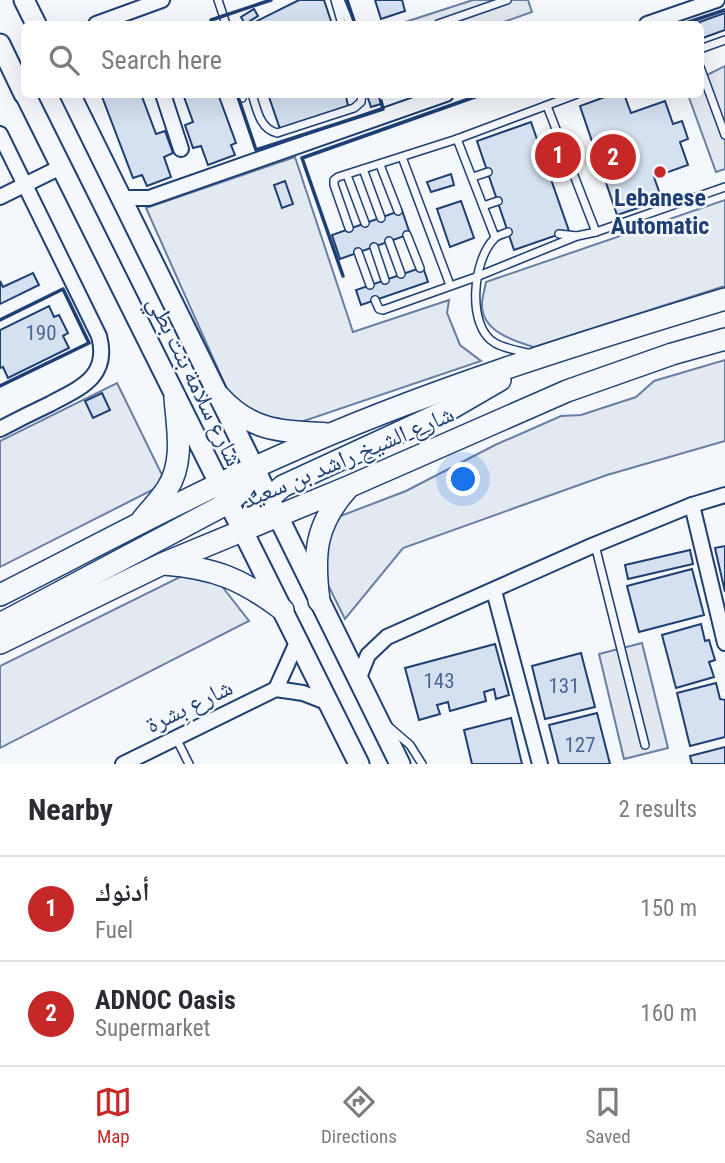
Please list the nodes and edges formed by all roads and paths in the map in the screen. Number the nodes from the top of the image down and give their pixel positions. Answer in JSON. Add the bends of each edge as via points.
{"nodes":[{"id":1,"x":24,"y":0,"type":"edge"},
{"id":2,"x":162,"y":0,"type":"edge"},
{"id":3,"x":218,"y":0,"type":"edge"},
{"id":4,"x":338,"y":0,"type":"edge"},
{"id":5,"x":717,"y":0,"type":"edge"},
{"id":6,"x":502,"y":1,"type":"edge"},
{"id":7,"x":135,"y":10,"type":"junction"},
{"id":8,"x":34,"y":21,"type":"edge"},
{"id":9,"x":104,"y":21,"type":"edge"},
{"id":10,"x":139,"y":21,"type":"edge"},
{"id":11,"x":225,"y":21,"type":"edge"},
{"id":12,"x":342,"y":21,"type":"edge"},
{"id":13,"x":348,"y":21,"type":"edge"},
{"id":14,"x":446,"y":21,"type":"edge"},
{"id":15,"x":656,"y":21,"type":"edge"},
{"id":16,"x":725,"y":40,"type":"edge"},
{"id":17,"x":0,"y":44,"type":"edge"},
{"id":18,"x":704,"y":48,"type":"edge"},
{"id":19,"x":704,"y":76,"type":"edge"},
{"id":20,"x":21,"y":86,"type":"edge"},
{"id":21,"x":27,"y":98,"type":"edge"},
{"id":22,"x":72,"y":98,"type":"edge"},
{"id":23,"x":164,"y":98,"type":"edge"},
{"id":24,"x":253,"y":98,"type":"edge"},
{"id":25,"x":362,"y":98,"type":"edge"},
{"id":26,"x":435,"y":98,"type":"edge"},
{"id":27,"x":567,"y":98,"type":"edge"},
{"id":28,"x":547,"y":106,"type":"junction"},
{"id":29,"x":0,"y":134,"type":"edge"},
{"id":30,"x":725,"y":135,"type":"edge"},
{"id":31,"x":457,"y":139,"type":"junction"},
{"id":32,"x":181,"y":149,"type":"dead end"},
{"id":33,"x":402,"y":157,"type":"junction"},
{"id":34,"x":380,"y":164,"type":"junction"},
{"id":35,"x":61,"y":167,"type":"junction"},
{"id":36,"x":363,"y":169,"type":"junction"},
{"id":37,"x":488,"y":172,"type":"dead end"},
{"id":38,"x":347,"y":175,"type":"junction"},
{"id":39,"x":473,"y":177,"type":"junction"},
{"id":40,"x":25,"y":185,"type":"junction"},
{"id":41,"x":725,"y":187,"type":"edge"},
{"id":42,"x":0,"y":197,"type":"edge"},
{"id":43,"x":121,"y":198,"type":"junction"},
{"id":44,"x":498,"y":201,"type":"dead end"},
{"id":45,"x":483,"y":206,"type":"junction"},
{"id":46,"x":398,"y":211,"type":"dead end"},
{"id":47,"x":381,"y":218,"type":"dead end"},
{"id":48,"x":365,"y":223,"type":"dead end"},
{"id":49,"x":349,"y":228,"type":"dead end"},
{"id":50,"x":508,"y":232,"type":"dead end"},
{"id":51,"x":596,"y":232,"type":"junction"},
{"id":52,"x":559,"y":234,"type":"dead end"},
{"id":53,"x":407,"y":235,"type":"dead end"},
{"id":54,"x":577,"y":236,"type":"junction"},
{"id":55,"x":495,"y":237,"type":"junction"},
{"id":56,"x":389,"y":241,"type":"dead end"},
{"id":57,"x":374,"y":247,"type":"dead end"},
{"id":58,"x":358,"y":252,"type":"dead end"},
{"id":59,"x":420,"y":268,"type":"dead end"},
{"id":60,"x":401,"y":274,"type":"dead end"},
{"id":61,"x":477,"y":277,"type":"junction"},
{"id":62,"x":385,"y":280,"type":"dead end"},
{"id":63,"x":426,"y":283,"type":"dead end"},
{"id":64,"x":370,"y":285,"type":"dead end"},
{"id":65,"x":450,"y":285,"type":"junction"},
{"id":66,"x":407,"y":289,"type":"dead end"},
{"id":67,"x":429,"y":292,"type":"junction"},
{"id":68,"x":391,"y":295,"type":"dead end"},
{"id":69,"x":725,"y":299,"type":"edge"},
{"id":70,"x":375,"y":300,"type":"dead end"},
{"id":71,"x":411,"y":300,"type":"junction"},
{"id":72,"x":394,"y":305,"type":"junction"},
{"id":73,"x":725,"y":339,"type":"edge"},
{"id":74,"x":539,"y":356,"type":"junction"},
{"id":75,"x":219,"y":396,"type":"junction"},
{"id":76,"x":175,"y":397,"type":"junction"},
{"id":77,"x":0,"y":429,"type":"edge"},
{"id":78,"x":332,"y":434,"type":"junction"},
{"id":79,"x":255,"y":469,"type":"junction"},
{"id":80,"x":348,"y":487,"type":"junction"},
{"id":81,"x":223,"y":494,"type":"junction"},
{"id":82,"x":725,"y":495,"type":"edge"},
{"id":83,"x":692,"y":505,"type":"junction"},
{"id":84,"x":273,"y":507,"type":"junction"},
{"id":85,"x":138,"y":525,"type":"junction"},
{"id":86,"x":244,"y":530,"type":"junction"},
{"id":87,"x":594,"y":545,"type":"junction"},
{"id":88,"x":162,"y":564,"type":"junction"},
{"id":89,"x":494,"y":591,"type":"junction"},
{"id":90,"x":0,"y":595,"type":"edge"},
{"id":91,"x":319,"y":601,"type":"junction"},
{"id":92,"x":283,"y":610,"type":"junction"},
{"id":93,"x":0,"y":624,"type":"edge"},
{"id":94,"x":298,"y":640,"type":"junction"},
{"id":95,"x":0,"y":643,"type":"edge"},
{"id":96,"x":725,"y":643,"type":"edge"},
{"id":97,"x":358,"y":680,"type":"junction"},
{"id":98,"x":276,"y":689,"type":"junction"},
{"id":99,"x":329,"y":703,"type":"junction"},
{"id":100,"x":379,"y":722,"type":"junction"},
{"id":101,"x":176,"y":737,"type":"junction"},
{"id":102,"x":645,"y":745,"type":"dead end"},
{"id":103,"x":123,"y":764,"type":"edge"},
{"id":104,"x":189,"y":764,"type":"edge"},
{"id":105,"x":359,"y":764,"type":"edge"},
{"id":106,"x":400,"y":764,"type":"edge"},
{"id":107,"x":422,"y":764,"type":"edge"},
{"id":108,"x":540,"y":764,"type":"edge"}],
"edges":[{"from":1,"to":8,"type":"main road"},
{"from":2,"to":7,"type":"street"},
{"from":3,"to":11,"type":"lane"},
{"from":4,"to":12,"type":"lane"},
{"from":4,"to":13,"type":"lane"},
{"from":5,"to":15,"type":"street"},
{"from":6,"to":14,"type":"lane"},
{"from":7,"to":9,"type":"street"},
{"from":7,"to":10,"type":"street"},
{"from":16,"to":18,"type":"lane"},
{"from":17,"to":20,"type":"main road","name":"شارع سلامة بنت بطي"},
{"from":19,"to":30,"type":"lane"},
{"from":21,"to":35,"type":"main road","name":"شارع سلامة بنت بطي"},
{"from":22,"to":43,"type":"main road","name":"شارع سلامة بنت بطي"},
{"from":23,"to":32,"type":"street"},
{"from":24,"to":25,"type":"lane","via":[[263,125],[277,133],[354,108]]},
{"from":26,"to":43,"type":"street","via":[[149,198]]},
{"from":27,"to":28,"type":"lane"},
{"from":28,"to":31,"type":"lane"},
{"from":28,"to":51,"type":"lane"},
{"from":29,"to":40,"type":"street"},
{"from":31,"to":33,"type":"lane"},
{"from":31,"to":39,"type":"lane"},
{"from":33,"to":34,"type":"lane"},
{"from":33,"to":65,"type":"lane"},
{"from":34,"to":36,"type":"lane"},
{"from":34,"to":46,"type":"lane"},
{"from":35,"to":40,"type":"street"},
{"from":35,"to":76,"type":"main road","name":"شارع سلامة بنت بطي"},
{"from":36,"to":38,"type":"lane"},
{"from":36,"to":47,"type":"lane"},
{"from":37,"to":39,"type":"lane"},
{"from":38,"to":48,"type":"lane"},
{"from":38,"to":49,"type":"lane","via":[[334,180]]},
{"from":39,"to":45,"type":"lane"},
{"from":40,"to":42,"type":"street"},
{"from":40,"to":77,"type":"street","via":[[99,336],[102,354],[97,372],[85,386]]},
{"from":41,"to":51,"type":"lane"},
{"from":43,"to":75,"type":"main road","name":"شارع سلامة بنت بطي"},
{"from":44,"to":45,"type":"lane"},
{"from":45,"to":55,"type":"lane"},
{"from":50,"to":55,"type":"lane"},
{"from":51,"to":54,"type":"lane"},
{"from":52,"to":54,"type":"lane"},
{"from":53,"to":59,"type":"lane"},
{"from":54,"to":61,"type":"lane"},
{"from":55,"to":61,"type":"lane"},
{"from":56,"to":60,"type":"lane"},
{"from":57,"to":62,"type":"lane"},
{"from":58,"to":64,"type":"lane"},
{"from":61,"to":65,"type":"lane"},
{"from":61,"to":74,"type":"lane","via":[[479,323],[492,341]]},
{"from":63,"to":67,"type":"lane"},
{"from":65,"to":67,"type":"lane"},
{"from":66,"to":71,"type":"lane"},
{"from":67,"to":71,"type":"lane"},
{"from":68,"to":72,"type":"lane"},
{"from":69,"to":74,"type":"main road","name":"شارع الشيخ راشد بن سعيد"},
{"from":70,"to":72,"type":"lane","via":[[379,309]]},
{"from":71,"to":72,"type":"lane"},
{"from":73,"to":80,"type":"main road","name":"شارع الشيخ راشد بن سعيد","via":[[567,391]]},
{"from":74,"to":78,"type":"main road","name":"شارع الشيخ راشد بن سعيد"},
{"from":74,"to":84,"type":"main road","via":[[450,409],[283,486]]},
{"from":75,"to":78,"type":"main road","via":[[250,422],[294,432]]},
{"from":75,"to":79,"type":"main road","name":"شارع سلامة بنت بطي"},
{"from":76,"to":81,"type":"main road","name":"شارع سلامة بنت بطي"},
{"from":76,"to":85,"type":"main road","via":[[179,460],[168,488]]},
{"from":78,"to":79,"type":"main road","name":"شارع الشيخ راشد بن سعيد"},
{"from":79,"to":81,"type":"main road","name":"شارع الشيخ راشد بن سعيد"},
{"from":79,"to":84,"type":"main road","name":"شارع سلامة بنت بطي"},
{"from":80,"to":84,"type":"main road","name":"شارع الشيخ راشد بن سعيد"},
{"from":80,"to":91,"type":"main road","via":[[333,504],[318,540]]},
{"from":81,"to":85,"type":"main road","name":"شارع الشيخ راشد بن سعيد"},
{"from":81,"to":86,"type":"main road","name":"شارع سلامة بنت بطي"},
{"from":81,"to":93,"type":"main road"},
{"from":82,"to":83,"type":"street"},
{"from":83,"to":87,"type":"street"},
{"from":83,"to":96,"type":"street"},
{"from":84,"to":86,"type":"main road","name":"شارع الشيخ راشد بن سعيد"},
{"from":84,"to":91,"type":"main road","name":"شارع سلامة بنت بطي"},
{"from":85,"to":90,"type":"main road","name":"شارع الشيخ راشد بن سعيد"},
{"from":86,"to":88,"type":"main road","name":"شارع الشيخ راشد بن سعيد"},
{"from":86,"to":92,"type":"main road","name":"شارع سلامة بنت بطي"},
{"from":87,"to":89,"type":"street"},
{"from":87,"to":102,"type":"lane"},
{"from":88,"to":92,"type":"main road","via":[[230,577]]},
{"from":88,"to":95,"type":"main road","name":"شارع الشيخ راشد بن سعيد"},
{"from":89,"to":97,"type":"street","via":[[387,637],[368,655]]},
{"from":89,"to":108,"type":"street"},
{"from":91,"to":97,"type":"main road","name":"شارع سلامة بنت بطي"},
{"from":92,"to":94,"type":"main road","name":"شارع سلامة بنت بطي"},
{"from":94,"to":98,"type":"street"},
{"from":94,"to":99,"type":"main road","name":"شارع سلامة بنت بطي"},
{"from":97,"to":100,"type":"main road","name":"شارع سلامة بنت بطي"},
{"from":98,"to":99,"type":"street"},
{"from":98,"to":101,"type":"street","name":"شارع بِشرة"},
{"from":99,"to":105,"type":"main road","name":"شارع سلامة بنت بطي"},
{"from":100,"to":106,"type":"main road","name":"شارع سلامة بنت بطي"},
{"from":100,"to":107,"type":"lane","via":[[403,737]]},
{"from":101,"to":103,"type":"street","name":"شارع بِشرة"},
{"from":101,"to":104,"type":"lane"}]}
